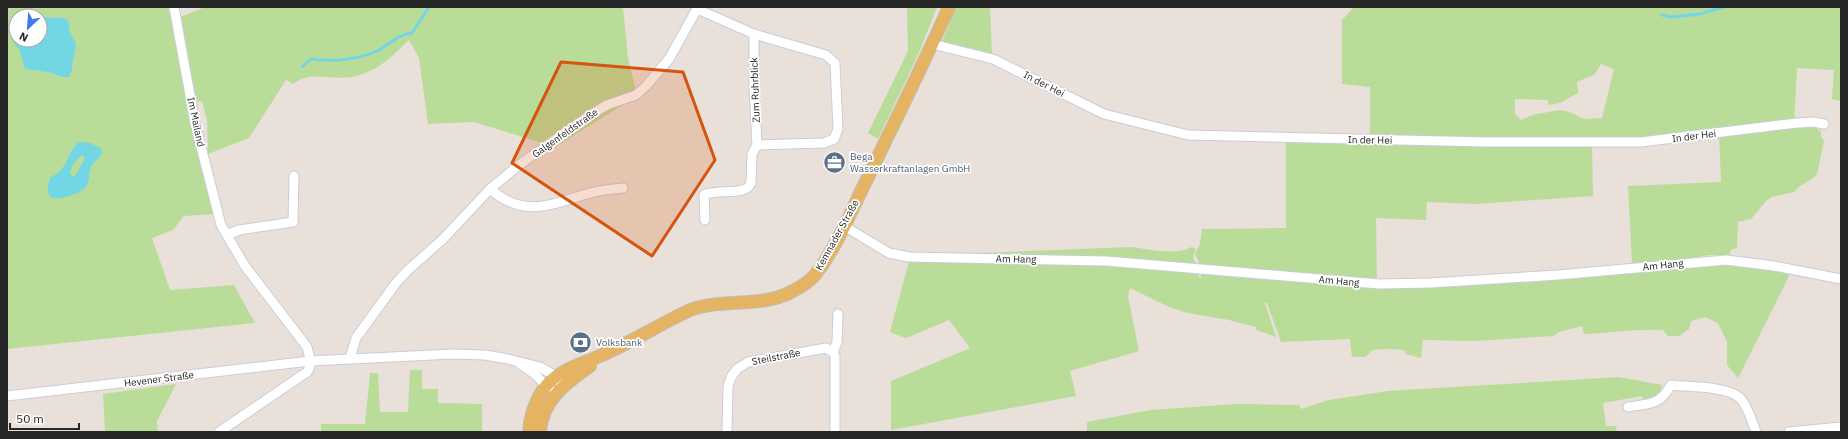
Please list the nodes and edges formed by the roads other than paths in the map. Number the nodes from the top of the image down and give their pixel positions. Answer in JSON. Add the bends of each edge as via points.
{"nodes":[{"id":1,"x":174,"y":7,"type":"edge"},
{"id":2,"x":949,"y":7,"type":"edge"},
{"id":3,"x":698,"y":8,"type":"edge"},
{"id":4,"x":754,"y":34,"type":"junction"},
{"id":5,"x":932,"y":44,"type":"junction"},
{"id":6,"x":1824,"y":124,"type":"dead end"},
{"id":7,"x":757,"y":145,"type":"junction"},
{"id":8,"x":294,"y":176,"type":"dead end"},
{"id":9,"x":623,"y":188,"type":"dead end"},
{"id":10,"x":490,"y":189,"type":"junction"},
{"id":11,"x":706,"y":220,"type":"dead end"},
{"id":12,"x":844,"y":226,"type":"junction"},
{"id":13,"x":227,"y":235,"type":"junction"},
{"id":14,"x":1841,"y":279,"type":"edge"},
{"id":15,"x":838,"y":314,"type":"dead end"},
{"id":16,"x":833,"y":352,"type":"junction"},
{"id":17,"x":601,"y":356,"type":"junction"},
{"id":18,"x":350,"y":358,"type":"junction"},
{"id":19,"x":310,"y":361,"type":"junction"},
{"id":20,"x":519,"y":363,"type":"junction"},
{"id":21,"x":557,"y":377,"type":"junction"},
{"id":22,"x":546,"y":386,"type":"junction"},
{"id":23,"x":559,"y":389,"type":"junction"},
{"id":24,"x":7,"y":396,"type":"edge"},
{"id":25,"x":1628,"y":407,"type":"dead end"},
{"id":26,"x":1841,"y":427,"type":"edge"},
{"id":27,"x":219,"y":432,"type":"edge"},
{"id":28,"x":529,"y":432,"type":"edge"},
{"id":29,"x":540,"y":432,"type":"edge"},
{"id":30,"x":727,"y":432,"type":"edge"},
{"id":31,"x":835,"y":432,"type":"edge"},
{"id":32,"x":1756,"y":432,"type":"edge"},
{"id":33,"x":1789,"y":432,"type":"edge"}],
"edges":[{"from":1,"to":13,"type":"street","name":"Im Mailand","via":[[202,153],[221,225]]},
{"from":2,"to":5,"type":"main road","name":"Kemnader Straße"},
{"from":3,"to":4,"type":"street"},
{"from":3,"to":10,"type":"street","name":"Galgenfeldstraße","via":[[669,58],[636,95],[607,105],[579,122]]},
{"from":4,"to":7,"type":"street","name":"Zum Ruhrblick"},
{"from":4,"to":7,"type":"street","via":[[832,58],[836,63],[837,82],[838,129],[834,139],[824,143]]},
{"from":5,"to":6,"type":"street","name":"In der Hei","via":[[993,59],[1104,114],[1188,135],[1486,142],[1642,142],[1797,123]]},
{"from":5,"to":12,"type":"main road","name":"Kemnader Straße"},
{"from":7,"to":11,"type":"street","name":"Zum Ruhrblick","via":[[752,154],[750,187],[743,191],[713,192],[704,195]]},
{"from":8,"to":13,"type":"street","via":[[293,222],[239,230]]},
{"from":9,"to":10,"type":"street","via":[[537,207],[510,203]]},
{"from":10,"to":18,"type":"street","name":"Galgenfeldstraße","via":[[443,239],[396,283],[356,338]]},
{"from":12,"to":14,"type":"street","name":"Am Hang","via":[[889,253],[909,257],[1106,261],[1379,284],[1558,275],[1720,260],[1774,266]]},
{"from":12,"to":17,"type":"main road","name":"Kemnader Straße","via":[[814,276],[795,290],[771,299],[704,305],[649,330]]},
{"from":13,"to":19,"type":"street","name":"Im Mailand","via":[[254,278],[307,347]]},
{"from":15,"to":16,"type":"street","via":[[837,342]]},
{"from":16,"to":30,"type":"street","name":"Steilstraße","via":[[826,348],[769,357],[748,362],[736,369],[728,387]]},
{"from":16,"to":31,"type":"street","via":[[836,356]]},
{"from":17,"to":21,"type":"main road","name":"Kemnader Straße"},
{"from":17,"to":23,"type":"main road","name":"Kemnader Straße"},
{"from":18,"to":19,"type":"street","name":"Hevener Straße"},
{"from":18,"to":20,"type":"street","name":"Hevener Straße","via":[[463,354],[485,355]]},
{"from":19,"to":24,"type":"street","name":"Hevener Straße"},
{"from":19,"to":27,"type":"street","via":[[310,369],[307,372]]},
{"from":20,"to":21,"type":"street","name":"Hevener Straße","via":[[540,367]]},
{"from":20,"to":22,"type":"street","name":"Hevener Straße"},
{"from":21,"to":22,"type":"main road","name":"Kemnader Straße"},
{"from":21,"to":23,"type":"street"},
{"from":22,"to":23,"type":"street"},
{"from":22,"to":28,"type":"main road","name":"Kemnader Straße","via":[[534,410]]},
{"from":23,"to":29,"type":"main road","name":"Kemnader Straße","via":[[547,406]]},
{"from":25,"to":32,"type":"street","via":[[1657,402],[1671,385],[1724,391],[1740,398]]},
{"from":26,"to":33,"type":"street"}]}
